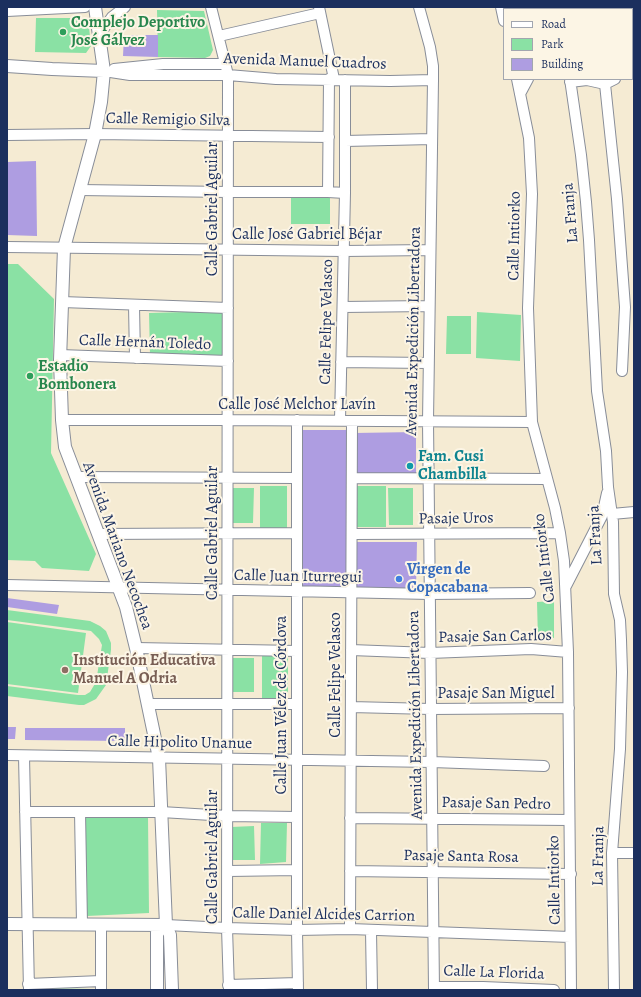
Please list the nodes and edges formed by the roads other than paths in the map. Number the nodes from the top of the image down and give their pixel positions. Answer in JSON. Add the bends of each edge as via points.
{"nodes":[{"id":1,"x":85,"y":7,"type":"edge"},
{"id":2,"x":95,"y":7,"type":"edge"},
{"id":3,"x":125,"y":7,"type":"edge"},
{"id":4,"x":211,"y":7,"type":"edge"},
{"id":5,"x":419,"y":7,"type":"edge"},
{"id":6,"x":319,"y":10,"type":"edge"},
{"id":7,"x":7,"y":11,"type":"edge"},
{"id":8,"x":99,"y":35,"type":"junction"},
{"id":9,"x":219,"y":36,"type":"junction"},
{"id":10,"x":225,"y":64,"type":"junction"},
{"id":11,"x":7,"y":66,"type":"edge"},
{"id":12,"x":52,"y":69,"type":"junction"},
{"id":13,"x":7,"y":71,"type":"edge"},
{"id":14,"x":104,"y":71,"type":"junction"},
{"id":15,"x":228,"y":75,"type":"junction"},
{"id":16,"x":331,"y":79,"type":"junction"},
{"id":17,"x":345,"y":80,"type":"junction"},
{"id":18,"x":433,"y":80,"type":"junction"},
{"id":19,"x":517,"y":80,"type":"edge"},
{"id":20,"x":527,"y":80,"type":"edge"},
{"id":21,"x":570,"y":80,"type":"edge"},
{"id":22,"x":613,"y":80,"type":"edge"},
{"id":23,"x":605,"y":84,"type":"junction"},
{"id":24,"x":520,"y":94,"type":"junction"},
{"id":25,"x":95,"y":134,"type":"junction"},
{"id":26,"x":7,"y":135,"type":"edge"},
{"id":27,"x":228,"y":136,"type":"junction"},
{"id":28,"x":329,"y":137,"type":"junction"},
{"id":29,"x":432,"y":139,"type":"junction"},
{"id":30,"x":345,"y":141,"type":"junction"},
{"id":31,"x":79,"y":190,"type":"junction"},
{"id":32,"x":228,"y":192,"type":"junction"},
{"id":33,"x":328,"y":192,"type":"junction"},
{"id":34,"x":345,"y":193,"type":"junction"},
{"id":35,"x":7,"y":247,"type":"edge"},
{"id":36,"x":64,"y":248,"type":"junction"},
{"id":37,"x":228,"y":250,"type":"junction"},
{"id":38,"x":430,"y":250,"type":"junction"},
{"id":39,"x":344,"y":251,"type":"junction"},
{"id":40,"x":62,"y":302,"type":"junction"},
{"id":41,"x":134,"y":305,"type":"junction"},
{"id":42,"x":430,"y":306,"type":"junction"},
{"id":43,"x":343,"y":307,"type":"junction"},
{"id":44,"x":228,"y":308,"type":"junction"},
{"id":45,"x":60,"y":355,"type":"junction"},
{"id":46,"x":134,"y":358,"type":"junction"},
{"id":47,"x":228,"y":362,"type":"junction"},
{"id":48,"x":341,"y":362,"type":"junction"},
{"id":49,"x":428,"y":363,"type":"junction"},
{"id":50,"x":622,"y":371,"type":"dead end"},
{"id":51,"x":62,"y":420,"type":"junction"},
{"id":52,"x":228,"y":420,"type":"junction"},
{"id":53,"x":298,"y":420,"type":"junction"},
{"id":54,"x":340,"y":420,"type":"junction"},
{"id":55,"x":352,"y":420,"type":"junction"},
{"id":56,"x":428,"y":421,"type":"junction"},
{"id":57,"x":532,"y":422,"type":"junction"},
{"id":58,"x":76,"y":477,"type":"junction"},
{"id":59,"x":228,"y":478,"type":"junction"},
{"id":60,"x":297,"y":478,"type":"junction"},
{"id":61,"x":352,"y":478,"type":"junction"},
{"id":62,"x":428,"y":478,"type":"junction"},
{"id":63,"x":546,"y":479,"type":"junction"},
{"id":64,"x":608,"y":487,"type":"junction"},
{"id":65,"x":634,"y":512,"type":"edge"},
{"id":66,"x":612,"y":514,"type":"junction"},
{"id":67,"x":228,"y":533,"type":"junction"},
{"id":68,"x":297,"y":533,"type":"junction"},
{"id":69,"x":560,"y":533,"type":"junction"},
{"id":70,"x":98,"y":534,"type":"junction"},
{"id":71,"x":352,"y":534,"type":"junction"},
{"id":72,"x":429,"y":534,"type":"junction"},
{"id":73,"x":7,"y":585,"type":"edge"},
{"id":74,"x":118,"y":587,"type":"junction"},
{"id":75,"x":565,"y":588,"type":"junction"},
{"id":76,"x":228,"y":590,"type":"junction"},
{"id":77,"x":297,"y":592,"type":"junction"},
{"id":78,"x":351,"y":593,"type":"junction"},
{"id":79,"x":530,"y":593,"type":"dead end"},
{"id":80,"x":430,"y":594,"type":"junction"},
{"id":81,"x":136,"y":648,"type":"junction"},
{"id":82,"x":351,"y":650,"type":"junction"},
{"id":83,"x":228,"y":651,"type":"junction"},
{"id":84,"x":297,"y":651,"type":"junction"},
{"id":85,"x":430,"y":652,"type":"junction"},
{"id":86,"x":568,"y":652,"type":"junction"},
{"id":87,"x":149,"y":704,"type":"junction"},
{"id":88,"x":228,"y":704,"type":"junction"},
{"id":89,"x":297,"y":704,"type":"junction"},
{"id":90,"x":351,"y":707,"type":"junction"},
{"id":91,"x":569,"y":708,"type":"junction"},
{"id":92,"x":431,"y":709,"type":"junction"},
{"id":93,"x":7,"y":755,"type":"edge"},
{"id":94,"x":24,"y":756,"type":"junction"},
{"id":95,"x":159,"y":758,"type":"junction"},
{"id":96,"x":228,"y":759,"type":"junction"},
{"id":97,"x":297,"y":760,"type":"junction"},
{"id":98,"x":351,"y":761,"type":"junction"},
{"id":99,"x":432,"y":762,"type":"junction"},
{"id":100,"x":544,"y":766,"type":"dead end"},
{"id":101,"x":25,"y":812,"type":"junction"},
{"id":102,"x":80,"y":812,"type":"junction"},
{"id":103,"x":161,"y":812,"type":"junction"},
{"id":104,"x":228,"y":816,"type":"junction"},
{"id":105,"x":297,"y":817,"type":"junction"},
{"id":106,"x":350,"y":818,"type":"junction"},
{"id":107,"x":432,"y":818,"type":"junction"},
{"id":108,"x":569,"y":820,"type":"junction"},
{"id":109,"x":612,"y":853,"type":"junction"},
{"id":110,"x":634,"y":853,"type":"edge"},
{"id":111,"x":297,"y":870,"type":"junction"},
{"id":112,"x":228,"y":871,"type":"junction"},
{"id":113,"x":350,"y":872,"type":"junction"},
{"id":114,"x":433,"y":872,"type":"junction"},
{"id":115,"x":571,"y":874,"type":"junction"},
{"id":116,"x":7,"y":924,"type":"edge"},
{"id":117,"x":27,"y":924,"type":"junction"},
{"id":118,"x":82,"y":924,"type":"junction"},
{"id":119,"x":101,"y":925,"type":"junction"},
{"id":120,"x":166,"y":925,"type":"junction"},
{"id":121,"x":228,"y":928,"type":"junction"},
{"id":122,"x":350,"y":929,"type":"junction"},
{"id":123,"x":297,"y":930,"type":"junction"},
{"id":124,"x":372,"y":931,"type":"junction"},
{"id":125,"x":433,"y":933,"type":"junction"},
{"id":126,"x":570,"y":937,"type":"junction"},
{"id":127,"x":101,"y":986,"type":"edge"},
{"id":128,"x":29,"y":987,"type":"edge"},
{"id":129,"x":298,"y":987,"type":"edge"},
{"id":130,"x":228,"y":988,"type":"edge"},
{"id":131,"x":434,"y":988,"type":"edge"},
{"id":132,"x":483,"y":988,"type":"edge"},
{"id":133,"x":157,"y":990,"type":"edge"},
{"id":134,"x":172,"y":990,"type":"edge"},
{"id":135,"x":372,"y":990,"type":"edge"},
{"id":136,"x":554,"y":990,"type":"edge"},
{"id":137,"x":571,"y":990,"type":"edge"},
{"id":138,"x":614,"y":990,"type":"edge"}],
"edges":[{"from":1,"to":7,"type":"street"},
{"from":2,"to":8,"type":"street","name":"Avenida Mariano Necochea"},
{"from":3,"to":8,"type":"street","via":[[112,17]]},
{"from":4,"to":9,"type":"street","name":"Calle Gabriel Aguilar"},
{"from":5,"to":18,"type":"street","name":"Avenida Expedición Libertadora","via":[[430,47]]},
{"from":6,"to":9,"type":"street"},
{"from":6,"to":16,"type":"street"},
{"from":8,"to":14,"type":"street","name":"Avenida Mariano Necochea"},
{"from":9,"to":10,"type":"street","name":"Calle Gabriel Aguilar"},
{"from":10,"to":14,"type":"street","name":"Avenida Manuel Cuadros","via":[[163,64]]},
{"from":10,"to":15,"type":"street","name":"Calle Gabriel Aguilar"},
{"from":11,"to":12,"type":"street","name":"Avenida Manuel Cuadros"},
{"from":12,"to":13,"type":"street","name":"Avenida Manuel Cuadros"},
{"from":12,"to":14,"type":"street","name":"Avenida Manuel Cuadros"},
{"from":14,"to":15,"type":"street","name":"Avenida Manuel Cuadros","via":[[130,75]]},
{"from":14,"to":25,"type":"street","name":"Avenida Mariano Necochea"},
{"from":15,"to":16,"type":"street","name":"Avenida Manuel Cuadros","via":[[276,79]]},
{"from":15,"to":27,"type":"street","name":"Calle Gabriel Aguilar"},
{"from":16,"to":17,"type":"street","name":"Avenida Manuel Cuadros"},
{"from":16,"to":28,"type":"street"},
{"from":17,"to":18,"type":"street","name":"Avenida Manuel Cuadros"},
{"from":17,"to":30,"type":"street","name":"Calle Felipe Velasco"},
{"from":18,"to":29,"type":"street","name":"Avenida Expedición Libertadora"},
{"from":19,"to":24,"type":"street","name":"Calle Intiorko"},
{"from":20,"to":24,"type":"street"},
{"from":21,"to":23,"type":"street"},
{"from":21,"to":64,"type":"street","name":"La Franja","via":[[586,202],[597,391],[606,451]]},
{"from":22,"to":23,"type":"street"},
{"from":23,"to":50,"type":"street","via":[[625,308]]},
{"from":24,"to":57,"type":"street","name":"Calle Intiorko","via":[[529,138],[532,194],[528,308]]},
{"from":25,"to":26,"type":"street","name":"Calle Remigio Silva"},
{"from":25,"to":27,"type":"street","name":"Calle Remigio Silva"},
{"from":25,"to":31,"type":"street","name":"Avenida Mariano Necochea"},
{"from":27,"to":28,"type":"street","name":"Calle Remigio Silva"},
{"from":27,"to":32,"type":"street","name":"Calle Gabriel Aguilar"},
{"from":28,"to":33,"type":"street"},
{"from":29,"to":30,"type":"street"},
{"from":29,"to":38,"type":"street","name":"Avenida Expedición Libertadora"},
{"from":30,"to":34,"type":"street","name":"Calle Felipe Velasco"},
{"from":31,"to":32,"type":"street"},
{"from":31,"to":36,"type":"street","name":"Avenida Mariano Necochea"},
{"from":32,"to":33,"type":"street"},
{"from":32,"to":37,"type":"street","name":"Calle Gabriel Aguilar"},
{"from":33,"to":34,"type":"street"},
{"from":34,"to":39,"type":"street","name":"Calle Felipe Velasco"},
{"from":35,"to":36,"type":"street","name":"Calle José Gabriel Béjar"},
{"from":36,"to":37,"type":"street","name":"Calle José Gabriel Béjar"},
{"from":36,"to":40,"type":"street","name":"Avenida Mariano Necochea"},
{"from":37,"to":39,"type":"street","name":"Calle José Gabriel Béjar"},
{"from":37,"to":44,"type":"street","name":"Calle Gabriel Aguilar"},
{"from":38,"to":39,"type":"street","name":"Calle José Gabriel Béjar"},
{"from":38,"to":42,"type":"street","name":"Avenida Expedición Libertadora"},
{"from":39,"to":43,"type":"street","name":"Calle Felipe Velasco"},
{"from":40,"to":41,"type":"street"},
{"from":40,"to":45,"type":"street","name":"Avenida Mariano Necochea"},
{"from":41,"to":44,"type":"street"},
{"from":41,"to":46,"type":"street"},
{"from":42,"to":43,"type":"street"},
{"from":42,"to":49,"type":"street","name":"Avenida Expedición Libertadora"},
{"from":43,"to":48,"type":"street","name":"Calle Felipe Velasco"},
{"from":44,"to":47,"type":"street","name":"Calle Gabriel Aguilar"},
{"from":45,"to":46,"type":"street","name":"Calle Hernán Toledo"},
{"from":45,"to":51,"type":"street","name":"Avenida Mariano Necochea"},
{"from":46,"to":47,"type":"street","name":"Calle Hernán Toledo"},
{"from":47,"to":52,"type":"street","name":"Calle Gabriel Aguilar"},
{"from":48,"to":49,"type":"street"},
{"from":48,"to":54,"type":"street","name":"Calle Felipe Velasco"},
{"from":49,"to":56,"type":"street","name":"Avenida Expedición Libertadora"},
{"from":51,"to":52,"type":"street","name":"Calle José Melchor Lavín"},
{"from":51,"to":58,"type":"street","name":"Avenida Mariano Necochea","via":[[64,447]]},
{"from":52,"to":53,"type":"street","name":"Calle José Melchor Lavín"},
{"from":52,"to":59,"type":"street","name":"Calle Gabriel Aguilar"},
{"from":53,"to":54,"type":"street","name":"Calle José Melchor Lavín"},
{"from":53,"to":60,"type":"street","name":"Calle Juan Vélez de Córdova"},
{"from":54,"to":55,"type":"street","name":"Calle José Melchor Lavín"},
{"from":55,"to":56,"type":"street","name":"Calle José Melchor Lavín"},
{"from":55,"to":61,"type":"street","name":"Calle Felipe Velasco"},
{"from":56,"to":57,"type":"street","name":"Calle José Melchor Lavín"},
{"from":56,"to":62,"type":"street","name":"Avenida Expedición Libertadora"},
{"from":57,"to":63,"type":"street","name":"Calle Intiorko"},
{"from":58,"to":59,"type":"street"},
{"from":58,"to":70,"type":"street","name":"Avenida Mariano Necochea"},
{"from":59,"to":60,"type":"street"},
{"from":59,"to":67,"type":"street","name":"Calle Gabriel Aguilar"},
{"from":60,"to":68,"type":"street","name":"Calle Juan Vélez de Córdova"},
{"from":61,"to":62,"type":"street"},
{"from":61,"to":71,"type":"street","name":"Calle Felipe Velasco"},
{"from":62,"to":63,"type":"street"},
{"from":62,"to":72,"type":"street","name":"Avenida Expedición Libertadora"},
{"from":63,"to":69,"type":"street","name":"Calle Intiorko"},
{"from":64,"to":66,"type":"street","name":"La Franja"},
{"from":64,"to":75,"type":"street","via":[[602,516]]},
{"from":65,"to":66,"type":"street"},
{"from":66,"to":109,"type":"street","name":"La Franja","via":[[614,594],[620,620],[622,672],[620,749]]},
{"from":67,"to":68,"type":"street"},
{"from":67,"to":70,"type":"street"},
{"from":67,"to":76,"type":"street","name":"Calle Gabriel Aguilar"},
{"from":68,"to":77,"type":"street","name":"Calle Juan Vélez de Córdova"},
{"from":69,"to":72,"type":"street","name":"Pasaje Uros"},
{"from":69,"to":75,"type":"street","name":"Calle Intiorko"},
{"from":70,"to":74,"type":"street","name":"Avenida Mariano Necochea"},
{"from":71,"to":72,"type":"street","name":"Pasaje Uros"},
{"from":71,"to":78,"type":"street","name":"Calle Felipe Velasco"},
{"from":72,"to":80,"type":"street","name":"Avenida Expedición Libertadora"},
{"from":73,"to":74,"type":"street","name":"Calle Juan Iturregui"},
{"from":74,"to":76,"type":"street","name":"Calle Juan Iturregui"},
{"from":74,"to":81,"type":"street","name":"Avenida Mariano Necochea"},
{"from":75,"to":86,"type":"street","name":"Calle Intiorko"},
{"from":76,"to":77,"type":"street","name":"Calle Juan Iturregui"},
{"from":76,"to":83,"type":"street","name":"Calle Gabriel Aguilar"},
{"from":77,"to":78,"type":"street","name":"Calle Juan Iturregui"},
{"from":77,"to":84,"type":"street","name":"Calle Juan Vélez de Córdova"},
{"from":78,"to":80,"type":"street","name":"Calle Juan Iturregui"},
{"from":78,"to":82,"type":"street","name":"Calle Felipe Velasco"},
{"from":79,"to":80,"type":"street","name":"Calle Juan Iturregui"},
{"from":80,"to":85,"type":"street","name":"Avenida Expedición Libertadora"},
{"from":81,"to":83,"type":"street"},
{"from":81,"to":87,"type":"street","name":"Avenida Mariano Necochea"},
{"from":82,"to":85,"type":"street","name":"Pasaje San Carlos"},
{"from":82,"to":90,"type":"street","name":"Calle Felipe Velasco"},
{"from":83,"to":84,"type":"street"},
{"from":83,"to":88,"type":"street","name":"Calle Gabriel Aguilar"},
{"from":84,"to":89,"type":"street","name":"Calle Juan Vélez de Córdova"},
{"from":85,"to":86,"type":"street","name":"Pasaje San Carlos","via":[[531,649]]},
{"from":85,"to":92,"type":"street","name":"Avenida Expedición Libertadora"},
{"from":86,"to":91,"type":"street","name":"Calle Intiorko"},
{"from":87,"to":88,"type":"street"},
{"from":87,"to":95,"type":"street","name":"Avenida Mariano Necochea"},
{"from":88,"to":89,"type":"street"},
{"from":88,"to":96,"type":"street","name":"Calle Gabriel Aguilar"},
{"from":89,"to":97,"type":"street","name":"Calle Juan Vélez de Córdova"},
{"from":90,"to":92,"type":"street","name":"Pasaje San Miguel"},
{"from":90,"to":98,"type":"street","name":"Calle Felipe Velasco"},
{"from":91,"to":92,"type":"street","name":"Pasaje San Miguel"},
{"from":91,"to":108,"type":"street","name":"Calle Intiorko"},
{"from":92,"to":99,"type":"street","name":"Avenida Expedición Libertadora"},
{"from":93,"to":94,"type":"street","name":"Calle Hipolito Unanue"},
{"from":94,"to":95,"type":"street","name":"Calle Hipolito Unanue"},
{"from":94,"to":101,"type":"street"},
{"from":95,"to":96,"type":"street","name":"Calle Hipolito Unanue"},
{"from":95,"to":103,"type":"street","name":"Avenida Mariano Necochea"},
{"from":96,"to":97,"type":"street","name":"Calle Hipolito Unanue"},
{"from":96,"to":104,"type":"street","name":"Calle Gabriel Aguilar"},
{"from":97,"to":98,"type":"street","name":"Calle Hipolito Unanue"},
{"from":97,"to":105,"type":"street","name":"Calle Juan Vélez de Córdova"},
{"from":98,"to":99,"type":"street","name":"Calle Hipolito Unanue"},
{"from":98,"to":106,"type":"street","name":"Calle Felipe Velasco"},
{"from":99,"to":100,"type":"street","name":"Calle Hipolito Unanue"},
{"from":99,"to":107,"type":"street","name":"Avenida Expedición Libertadora"},
{"from":101,"to":102,"type":"street"},
{"from":101,"to":117,"type":"street"},
{"from":102,"to":103,"type":"street"},
{"from":102,"to":118,"type":"street"},
{"from":103,"to":104,"type":"street"},
{"from":103,"to":120,"type":"street","name":"Avenida Mariano Necochea"},
{"from":104,"to":105,"type":"street"},
{"from":104,"to":112,"type":"street","name":"Calle Gabriel Aguilar"},
{"from":105,"to":111,"type":"street","name":"Calle Juan Vélez de Córdova"},
{"from":106,"to":107,"type":"street","name":"Pasaje San Pedro"},
{"from":106,"to":113,"type":"street","name":"Calle Felipe Velasco"},
{"from":107,"to":108,"type":"street","name":"Pasaje San Pedro"},
{"from":107,"to":114,"type":"street","name":"Avenida Expedición Libertadora"},
{"from":108,"to":115,"type":"street","name":"Calle Intiorko"},
{"from":109,"to":110,"type":"street"},
{"from":109,"to":138,"type":"street","name":"La Franja"},
{"from":111,"to":112,"type":"street"},
{"from":111,"to":123,"type":"street","name":"Calle Juan Vélez de Córdova"},
{"from":112,"to":121,"type":"street","name":"Calle Gabriel Aguilar"},
{"from":113,"to":114,"type":"street","name":"Pasaje Santa Rosa"},
{"from":113,"to":122,"type":"street","name":"Calle Felipe Velasco"},
{"from":114,"to":115,"type":"street","name":"Pasaje Santa Rosa"},
{"from":114,"to":125,"type":"street","name":"Avenida Expedición Libertadora"},
{"from":115,"to":126,"type":"street","name":"Calle Intiorko"},
{"from":116,"to":117,"type":"street"},
{"from":117,"to":118,"type":"street"},
{"from":117,"to":128,"type":"street"},
{"from":118,"to":119,"type":"street"},
{"from":119,"to":120,"type":"street"},
{"from":119,"to":127,"type":"street"},
{"from":120,"to":121,"type":"street","name":"Calle Daniel Alcides Carrion"},
{"from":120,"to":133,"type":"street","via":[[157,932]]},
{"from":120,"to":134,"type":"street","name":"Avenida Mariano Necochea","via":[[170,935]]},
{"from":121,"to":123,"type":"street","name":"Calle Daniel Alcides Carrion"},
{"from":121,"to":130,"type":"street","name":"Calle Gabriel Aguilar"},
{"from":122,"to":123,"type":"street","name":"Calle Daniel Alcides Carrion"},
{"from":122,"to":124,"type":"street","name":"Calle Daniel Alcides Carrion"},
{"from":123,"to":129,"type":"street","name":"Calle Juan Vélez de Córdova"},
{"from":124,"to":125,"type":"street","name":"Calle Daniel Alcides Carrion"},
{"from":124,"to":135,"type":"street"},
{"from":125,"to":126,"type":"street","name":"Calle Daniel Alcides Carrion"},
{"from":125,"to":131,"type":"street","name":"Avenida Expedición Libertadora"},
{"from":126,"to":137,"type":"street","name":"Calle Intiorko"},
{"from":127,"to":128,"type":"street"},
{"from":129,"to":130,"type":"street"},
{"from":131,"to":132,"type":"street","name":"Calle La Florida"},
{"from":132,"to":136,"type":"street","name":"Calle La Florida"}]}
